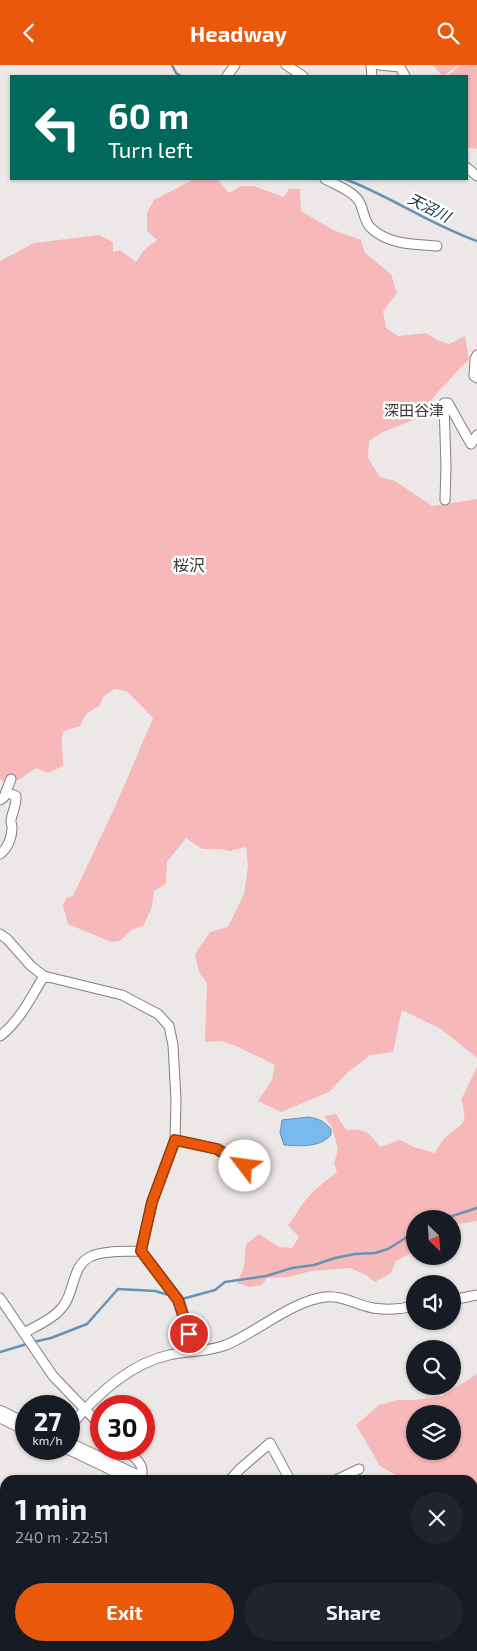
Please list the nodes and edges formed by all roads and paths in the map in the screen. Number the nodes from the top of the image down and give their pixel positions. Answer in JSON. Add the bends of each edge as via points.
{"nodes":[{"id":1,"x":286,"y":65,"type":"edge"},
{"id":2,"x":377,"y":65,"type":"edge"},
{"id":3,"x":301,"y":75,"type":"edge"},
{"id":4,"x":372,"y":75,"type":"edge"},
{"id":5,"x":404,"y":75,"type":"edge"},
{"id":6,"x":327,"y":180,"type":"edge"},
{"id":7,"x":437,"y":246,"type":"dead end"},
{"id":8,"x":477,"y":355,"type":"edge"},
{"id":9,"x":477,"y":378,"type":"edge"},
{"id":10,"x":477,"y":435,"type":"edge"},
{"id":11,"x":445,"y":500,"type":"dead end"},
{"id":12,"x":11,"y":779,"type":"dead end"},
{"id":13,"x":3,"y":796,"type":"edge"},
{"id":14,"x":0,"y":853,"type":"edge"},
{"id":15,"x":0,"y":934,"type":"edge"},
{"id":16,"x":44,"y":976,"type":"junction"},
{"id":17,"x":0,"y":1036,"type":"edge"},
{"id":18,"x":175,"y":1140,"type":"junction"},
{"id":19,"x":245,"y":1166,"type":"dead end"},
{"id":20,"x":141,"y":1251,"type":"junction"},
{"id":21,"x":477,"y":1295,"type":"edge"},
{"id":22,"x":0,"y":1298,"type":"edge"},
{"id":23,"x":461,"y":1298,"type":"edge"},
{"id":24,"x":406,"y":1308,"type":"edge"},
{"id":25,"x":24,"y":1333,"type":"junction"},
{"id":26,"x":194,"y":1351,"type":"junction"},
{"id":27,"x":84,"y":1409,"type":"junction"},
{"id":28,"x":0,"y":1414,"type":"edge"},
{"id":29,"x":80,"y":1414,"type":"edge"},
{"id":30,"x":90,"y":1415,"type":"edge"},
{"id":31,"x":15,"y":1422,"type":"edge"},
{"id":32,"x":80,"y":1451,"type":"edge"},
{"id":33,"x":135,"y":1460,"type":"edge"},
{"id":34,"x":359,"y":1469,"type":"dead end"},
{"id":35,"x":130,"y":1475,"type":"edge"},
{"id":36,"x":142,"y":1475,"type":"edge"},
{"id":37,"x":235,"y":1475,"type":"edge"},
{"id":38,"x":285,"y":1475,"type":"edge"},
{"id":39,"x":346,"y":1475,"type":"edge"}],
"edges":[{"from":1,"to":3,"type":"street"},
{"from":2,"to":4,"type":"street","via":[[370,67]]},
{"from":2,"to":5,"type":"street","via":[[400,67]]},
{"from":6,"to":7,"type":"street","via":[[359,200],[370,227],[383,236],[397,243]]},
{"from":8,"to":9,"type":"street","via":[[474,376]]},
{"from":10,"to":11,"type":"street","via":[[471,444],[448,403],[444,403]]},
{"from":12,"to":13,"type":"street"},
{"from":13,"to":14,"type":"street","via":[[16,796],[16,801],[11,835],[5,850]]},
{"from":15,"to":16,"type":"street"},
{"from":16,"to":17,"type":"street","via":[[10,1029]]},
{"from":16,"to":18,"type":"street","via":[[122,995],[158,1014],[169,1026],[176,1101]]},
{"from":18,"to":19,"type":"street","via":[[217,1149]]},
{"from":18,"to":20,"type":"street","via":[[152,1202]]},
{"from":20,"to":25,"type":"street","via":[[91,1256],[80,1265],[70,1297],[59,1312]]},
{"from":20,"to":26,"type":"street","via":[[178,1300]]},
{"from":21,"to":23,"type":"street"},
{"from":22,"to":25,"type":"street"},
{"from":24,"to":26,"type":"street","via":[[374,1308],[337,1297],[324,1297],[224,1345]]},
{"from":25,"to":27,"type":"street","via":[[53,1376]]},
{"from":26,"to":27,"type":"street","via":[[159,1358],[134,1369]]},
{"from":27,"to":29,"type":"street"},
{"from":27,"to":30,"type":"street"},
{"from":28,"to":31,"type":"highway"},
{"from":32,"to":35,"type":"highway"},
{"from":33,"to":36,"type":"street","via":[[142,1467]]},
{"from":34,"to":39,"type":"street"},
{"from":37,"to":38,"type":"street","via":[[270,1443]]}]}
